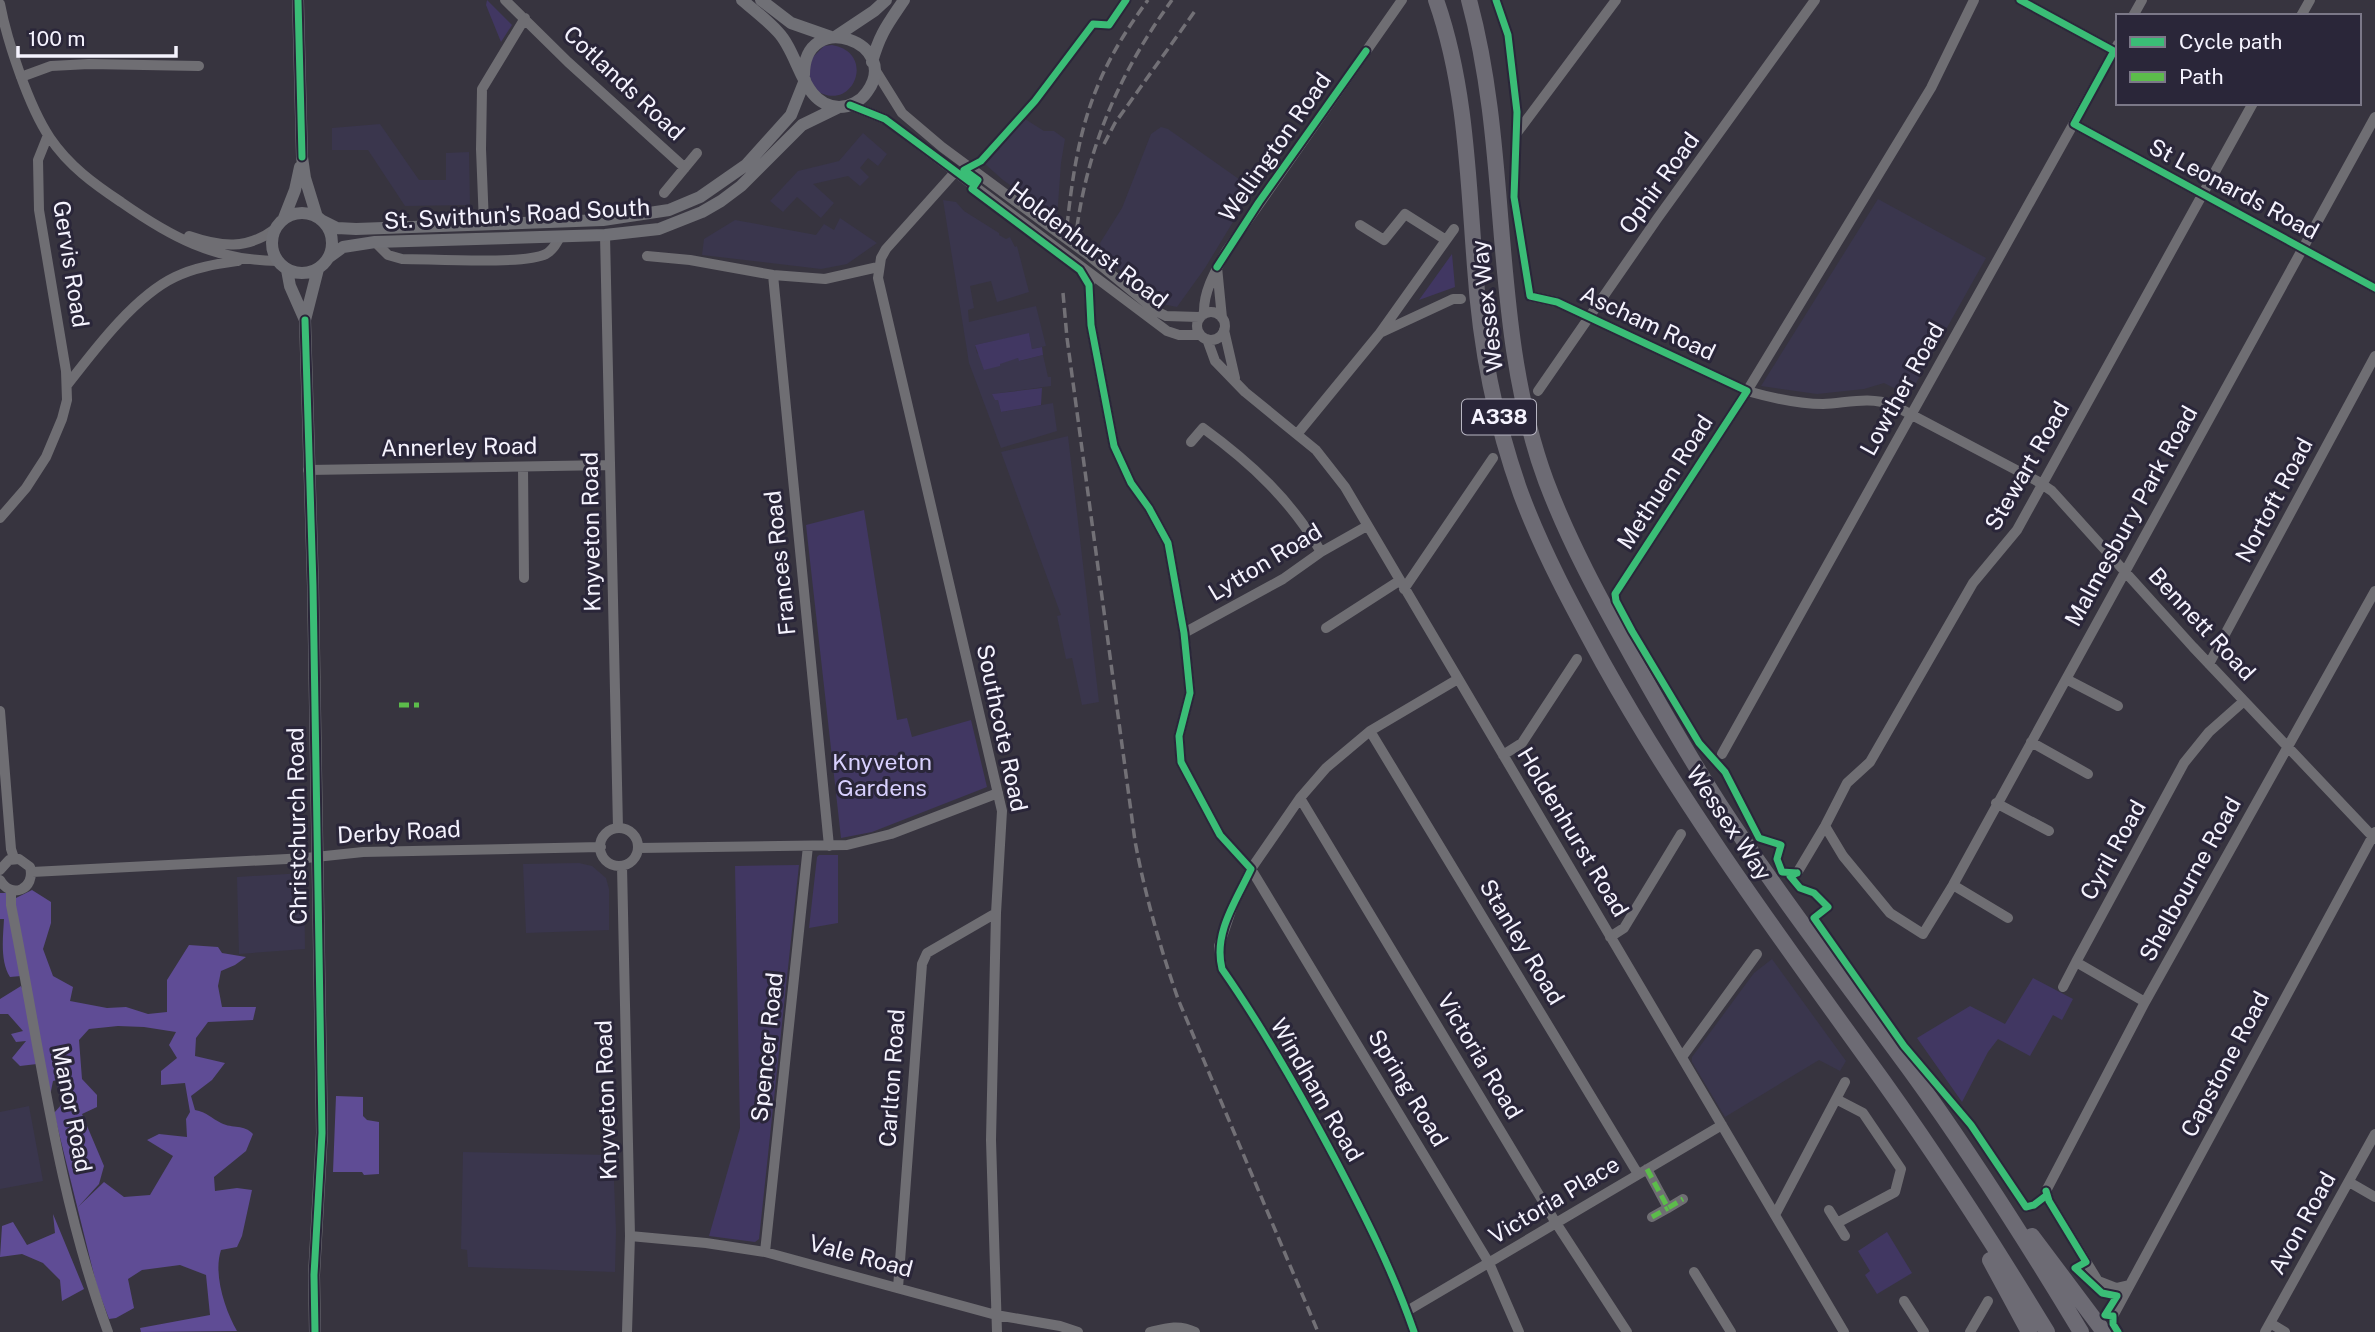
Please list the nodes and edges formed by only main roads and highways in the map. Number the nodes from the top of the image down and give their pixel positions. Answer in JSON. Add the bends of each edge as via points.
{"nodes":[{"id":1,"x":298,"y":0,"type":"edge"},
{"id":2,"x":742,"y":0,"type":"edge"},
{"id":3,"x":761,"y":0,"type":"edge"},
{"id":4,"x":886,"y":0,"type":"edge"},
{"id":5,"x":904,"y":0,"type":"edge"},
{"id":6,"x":1436,"y":0,"type":"edge"},
{"id":7,"x":1469,"y":0,"type":"edge"},
{"id":8,"x":833,"y":37,"type":"junction"},
{"id":9,"x":873,"y":65,"type":"junction"},
{"id":10,"x":804,"y":78,"type":"junction"},
{"id":11,"x":844,"y":106,"type":"junction"},
{"id":12,"x":302,"y":157,"type":"junction"},
{"id":13,"x":284,"y":218,"type":"junction"},
{"id":14,"x":319,"y":218,"type":"junction"},
{"id":15,"x":328,"y":258,"type":"junction"},
{"id":16,"x":287,"y":270,"type":"junction"},
{"id":17,"x":318,"y":270,"type":"junction"},
{"id":18,"x":305,"y":320,"type":"junction"},
{"id":19,"x":1953,"y":1130,"type":"junction"},
{"id":20,"x":1930,"y":1149,"type":"junction"},
{"id":21,"x":315,"y":1332,"type":"edge"},
{"id":22,"x":2029,"y":1332,"type":"edge"},
{"id":23,"x":2047,"y":1332,"type":"edge"},
{"id":24,"x":2081,"y":1332,"type":"edge"},
{"id":25,"x":2104,"y":1332,"type":"edge"}],
"edges":[{"from":1,"to":12,"type":"main road"},
{"from":2,"to":10,"type":"main road","via":[[779,33]]},
{"from":3,"to":8,"type":"main road","via":[[790,23]]},
{"from":4,"to":8,"type":"main road"},
{"from":5,"to":9,"type":"main road","via":[[883,31]]},
{"from":6,"to":20,"type":"highway","name":"Wessex Way","number":"A338","via":[[1459,99],[1486,360],[1514,472],[1547,557],[1619,690],[1690,807]]},
{"from":7,"to":19,"type":"highway","name":"Wessex Way","number":"A338","via":[[1488,98],[1517,373],[1533,440],[1567,532],[1626,646],[1721,806]]},
{"from":8,"to":9,"type":"main road","via":[[861,45]]},
{"from":8,"to":10,"type":"main road","via":[[808,54]]},
{"from":9,"to":11,"type":"main road","via":[[867,92]]},
{"from":10,"to":11,"type":"main road","via":[[817,100]]},
{"from":10,"to":14,"type":"main road","name":"St. Swithun's Road South","via":[[791,115],[766,145],[734,176],[669,210],[625,217],[337,228]]},
{"from":11,"to":15,"type":"main road","name":"St. Swithun's Road South","via":[[802,125],[741,186],[702,212],[659,229],[605,235],[374,242],[342,247]]},
{"from":12,"to":13,"type":"main road"},
{"from":12,"to":14,"type":"main road"},
{"from":13,"to":14,"type":"main road","via":[[301,213]]},
{"from":13,"to":16,"type":"main road","via":[[271,245],[277,261]]},
{"from":14,"to":15,"type":"main road","via":[[331,233]]},
{"from":15,"to":17,"type":"main road"},
{"from":16,"to":17,"type":"main road","via":[[297,274]]},
{"from":16,"to":18,"type":"main road","name":"Christchurch Road"},
{"from":17,"to":18,"type":"main road","name":"Christchurch Road"},
{"from":18,"to":21,"type":"main road","name":"Christchurch Road","via":[[323,1132]]},
{"from":19,"to":24,"type":"highway","name":"Wessex Way","number":"A338"},
{"from":19,"to":25,"type":"highway"},
{"from":20,"to":22,"type":"highway"},
{"from":20,"to":23,"type":"highway","name":"Wessex Way","number":"A338"}]}
